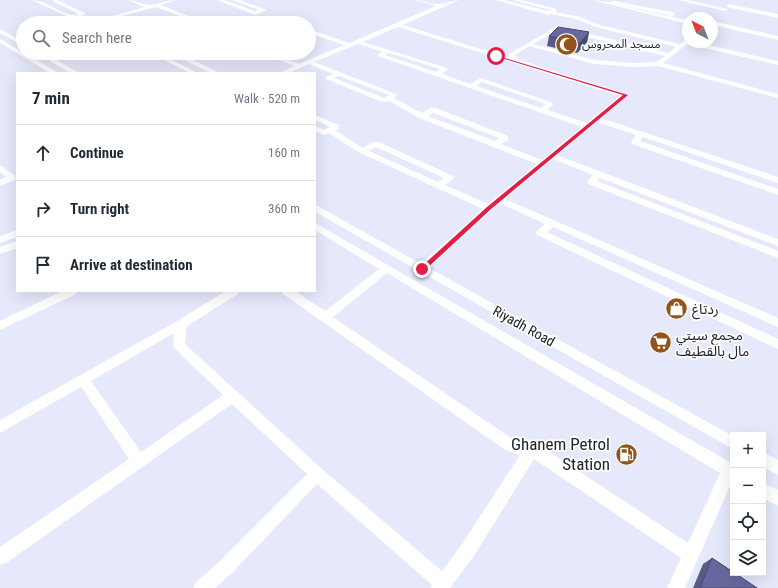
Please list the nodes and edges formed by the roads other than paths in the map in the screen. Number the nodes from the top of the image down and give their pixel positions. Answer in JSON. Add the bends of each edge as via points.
{"nodes":[{"id":1,"x":34,"y":0,"type":"edge"},
{"id":2,"x":54,"y":0,"type":"edge"},
{"id":3,"x":131,"y":0,"type":"edge"},
{"id":4,"x":174,"y":0,"type":"edge"},
{"id":5,"x":219,"y":0,"type":"edge"},
{"id":6,"x":234,"y":0,"type":"edge"},
{"id":7,"x":417,"y":0,"type":"edge"},
{"id":8,"x":457,"y":0,"type":"edge"},
{"id":9,"x":498,"y":0,"type":"edge"},
{"id":10,"x":515,"y":0,"type":"edge"},
{"id":11,"x":594,"y":0,"type":"edge"},
{"id":12,"x":680,"y":0,"type":"edge"},
{"id":13,"x":737,"y":0,"type":"edge"},
{"id":14,"x":689,"y":1,"type":"edge"},
{"id":15,"x":156,"y":5,"type":"junction"},
{"id":16,"x":441,"y":6,"type":"junction"},
{"id":17,"x":149,"y":7,"type":"junction"},
{"id":18,"x":175,"y":12,"type":"junction"},
{"id":19,"x":551,"y":12,"type":"junction"},
{"id":20,"x":256,"y":13,"type":"junction"},
{"id":21,"x":721,"y":13,"type":"edge"},
{"id":22,"x":765,"y":14,"type":"junction"},
{"id":23,"x":69,"y":16,"type":"edge"},
{"id":24,"x":75,"y":16,"type":"edge"},
{"id":25,"x":120,"y":16,"type":"edge"},
{"id":26,"x":167,"y":16,"type":"edge"},
{"id":27,"x":185,"y":16,"type":"edge"},
{"id":28,"x":264,"y":16,"type":"edge"},
{"id":29,"x":778,"y":16,"type":"edge"},
{"id":30,"x":778,"y":20,"type":"edge"},
{"id":31,"x":682,"y":21,"type":"edge"},
{"id":32,"x":718,"y":24,"type":"edge"},
{"id":33,"x":398,"y":25,"type":"junction"},
{"id":34,"x":316,"y":26,"type":"edge"},
{"id":35,"x":0,"y":31,"type":"edge"},
{"id":36,"x":746,"y":31,"type":"junction"},
{"id":37,"x":316,"y":34,"type":"edge"},
{"id":38,"x":322,"y":36,"type":"junction"},
{"id":39,"x":778,"y":38,"type":"edge"},
{"id":40,"x":16,"y":40,"type":"edge"},
{"id":41,"x":0,"y":41,"type":"edge"},
{"id":42,"x":358,"y":42,"type":"junction"},
{"id":43,"x":682,"y":42,"type":"edge"},
{"id":44,"x":778,"y":43,"type":"edge"},
{"id":45,"x":528,"y":44,"type":"junction"},
{"id":46,"x":349,"y":45,"type":"junction"},
{"id":47,"x":682,"y":45,"type":"edge"},
{"id":48,"x":712,"y":48,"type":"edge"},
{"id":49,"x":16,"y":50,"type":"edge"},
{"id":50,"x":389,"y":51,"type":"junction"},
{"id":51,"x":725,"y":51,"type":"junction"},
{"id":52,"x":511,"y":55,"type":"junction"},
{"id":53,"x":669,"y":55,"type":"junction"},
{"id":54,"x":496,"y":56,"type":"junction"},
{"id":55,"x":316,"y":59,"type":"edge"},
{"id":56,"x":33,"y":60,"type":"edge"},
{"id":57,"x":52,"y":60,"type":"edge"},
{"id":58,"x":166,"y":60,"type":"edge"},
{"id":59,"x":187,"y":60,"type":"edge"},
{"id":60,"x":286,"y":60,"type":"edge"},
{"id":61,"x":313,"y":60,"type":"edge"},
{"id":62,"x":516,"y":61,"type":"junction"},
{"id":63,"x":308,"y":62,"type":"junction"},
{"id":64,"x":658,"y":64,"type":"junction"},
{"id":65,"x":778,"y":64,"type":"edge"},
{"id":66,"x":299,"y":66,"type":"junction"},
{"id":67,"x":778,"y":69,"type":"edge"},
{"id":68,"x":53,"y":72,"type":"edge"},
{"id":69,"x":74,"y":72,"type":"edge"},
{"id":70,"x":193,"y":72,"type":"edge"},
{"id":71,"x":214,"y":72,"type":"edge"},
{"id":72,"x":284,"y":72,"type":"edge"},
{"id":73,"x":338,"y":74,"type":"junction"},
{"id":74,"x":437,"y":74,"type":"junction"},
{"id":75,"x":470,"y":86,"type":"junction"},
{"id":76,"x":778,"y":96,"type":"edge"},
{"id":77,"x":388,"y":98,"type":"junction"},
{"id":78,"x":542,"y":110,"type":"junction"},
{"id":79,"x":316,"y":117,"type":"edge"},
{"id":80,"x":596,"y":119,"type":"junction"},
{"id":81,"x":588,"y":126,"type":"junction"},
{"id":82,"x":316,"y":129,"type":"edge"},
{"id":83,"x":330,"y":130,"type":"junction"},
{"id":84,"x":641,"y":134,"type":"junction"},
{"id":85,"x":363,"y":151,"type":"junction"},
{"id":86,"x":552,"y":156,"type":"junction"},
{"id":87,"x":543,"y":163,"type":"junction"},
{"id":88,"x":0,"y":168,"type":"edge"},
{"id":89,"x":599,"y":174,"type":"junction"},
{"id":90,"x":778,"y":180,"type":"edge"},
{"id":91,"x":0,"y":183,"type":"edge"},
{"id":92,"x":439,"y":186,"type":"junction"},
{"id":93,"x":778,"y":192,"type":"edge"},
{"id":94,"x":500,"y":200,"type":"junction"},
{"id":95,"x":489,"y":208,"type":"junction"},
{"id":96,"x":316,"y":209,"type":"edge"},
{"id":97,"x":552,"y":223,"type":"junction"},
{"id":98,"x":316,"y":227,"type":"edge"},
{"id":99,"x":16,"y":233,"type":"edge"},
{"id":100,"x":0,"y":240,"type":"edge"},
{"id":101,"x":778,"y":243,"type":"edge"},
{"id":102,"x":16,"y":244,"type":"edge"},
{"id":103,"x":0,"y":251,"type":"edge"},
{"id":104,"x":778,"y":255,"type":"edge"},
{"id":105,"x":387,"y":268,"type":"junction"},
{"id":106,"x":422,"y":269,"type":"junction"},
{"id":107,"x":70,"y":292,"type":"edge"},
{"id":108,"x":232,"y":292,"type":"edge"},
{"id":109,"x":288,"y":292,"type":"edge"},
{"id":110,"x":325,"y":317,"type":"junction"},
{"id":111,"x":778,"y":323,"type":"edge"},
{"id":112,"x":181,"y":324,"type":"junction"},
{"id":113,"x":0,"y":326,"type":"edge"},
{"id":114,"x":162,"y":335,"type":"junction"},
{"id":115,"x":778,"y":344,"type":"edge"},
{"id":116,"x":179,"y":346,"type":"junction"},
{"id":117,"x":83,"y":380,"type":"junction"},
{"id":118,"x":233,"y":396,"type":"junction"},
{"id":119,"x":0,"y":427,"type":"edge"},
{"id":120,"x":730,"y":441,"type":"edge"},
{"id":121,"x":531,"y":451,"type":"junction"},
{"id":122,"x":139,"y":461,"type":"junction"},
{"id":123,"x":766,"y":461,"type":"edge"},
{"id":124,"x":778,"y":468,"type":"edge"},
{"id":125,"x":730,"y":470,"type":"edge"},
{"id":126,"x":730,"y":473,"type":"edge"},
{"id":127,"x":317,"y":474,"type":"junction"},
{"id":128,"x":766,"y":492,"type":"edge"},
{"id":129,"x":778,"y":498,"type":"edge"},
{"id":130,"x":691,"y":554,"type":"junction"},
{"id":131,"x":0,"y":557,"type":"edge"},
{"id":132,"x":441,"y":586,"type":"edge"},
{"id":133,"x":202,"y":588,"type":"edge"},
{"id":134,"x":676,"y":588,"type":"edge"}],
"edges":[{"from":1,"to":23,"type":"street"},
{"from":2,"to":24,"type":"street","via":[[83,14]]},
{"from":3,"to":17,"type":"street"},
{"from":4,"to":15,"type":"street"},
{"from":5,"to":20,"type":"street"},
{"from":6,"to":20,"type":"street","via":[[264,10]]},
{"from":7,"to":16,"type":"street"},
{"from":8,"to":16,"type":"street"},
{"from":9,"to":19,"type":"street"},
{"from":10,"to":19,"type":"street","via":[[555,10]]},
{"from":11,"to":31,"type":"street"},
{"from":12,"to":14,"type":"street"},
{"from":13,"to":21,"type":"street"},
{"from":14,"to":21,"type":"street"},
{"from":15,"to":17,"type":"street"},
{"from":15,"to":18,"type":"street"},
{"from":16,"to":33,"type":"street"},
{"from":17,"to":25,"type":"street"},
{"from":18,"to":26,"type":"street","via":[[165,15]]},
{"from":18,"to":27,"type":"street"},
{"from":19,"to":43,"type":"street","via":[[644,37]]},
{"from":20,"to":28,"type":"street"},
{"from":21,"to":22,"type":"street"},
{"from":22,"to":29,"type":"street"},
{"from":22,"to":30,"type":"street","via":[[762,17]]},
{"from":32,"to":36,"type":"street"},
{"from":33,"to":42,"type":"street"},
{"from":33,"to":54,"type":"street"},
{"from":34,"to":38,"type":"street","via":[[330,31]]},
{"from":35,"to":40,"type":"street"},
{"from":36,"to":39,"type":"street"},
{"from":36,"to":44,"type":"street","via":[[742,35]]},
{"from":37,"to":38,"type":"street"},
{"from":38,"to":46,"type":"street"},
{"from":41,"to":49,"type":"street"},
{"from":42,"to":46,"type":"street"},
{"from":42,"to":50,"type":"street"},
{"from":45,"to":52,"type":"street"},
{"from":45,"to":53,"type":"street","via":[[557,28]]},
{"from":45,"to":64,"type":"street","via":[[594,62]]},
{"from":46,"to":55,"type":"street"},
{"from":47,"to":53,"type":"street"},
{"from":48,"to":51,"type":"street"},
{"from":50,"to":74,"type":"street","via":[[445,69]]},
{"from":50,"to":74,"type":"street","via":[[380,55]]},
{"from":51,"to":65,"type":"street"},
{"from":51,"to":67,"type":"street","via":[[721,55]]},
{"from":52,"to":54,"type":"street"},
{"from":52,"to":62,"type":"street"},
{"from":53,"to":64,"type":"street"},
{"from":54,"to":62,"type":"street"},
{"from":56,"to":68,"type":"street"},
{"from":57,"to":69,"type":"street"},
{"from":58,"to":70,"type":"street"},
{"from":59,"to":71,"type":"street"},
{"from":60,"to":66,"type":"street"},
{"from":61,"to":63,"type":"street"},
{"from":62,"to":80,"type":"street","via":[[626,95]]},
{"from":63,"to":66,"type":"street"},
{"from":63,"to":73,"type":"street"},
{"from":64,"to":76,"type":"street"},
{"from":66,"to":72,"type":"street"},
{"from":73,"to":77,"type":"street","via":[[394,95]]},
{"from":73,"to":77,"type":"street","via":[[328,78],[384,100]]},
{"from":74,"to":75,"type":"street"},
{"from":75,"to":78,"type":"street"},
{"from":75,"to":78,"type":"street","via":[[480,80],[551,104]]},
{"from":77,"to":87,"type":"street","via":[[422,116]]},
{"from":78,"to":81,"type":"street"},
{"from":79,"to":83,"type":"street","via":[[336,127]]},
{"from":80,"to":81,"type":"street"},
{"from":80,"to":84,"type":"street"},
{"from":81,"to":86,"type":"street"},
{"from":82,"to":83,"type":"street","via":[[324,133]]},
{"from":83,"to":85,"type":"street"},
{"from":84,"to":90,"type":"street"},
{"from":84,"to":93,"type":"street","via":[[635,142]]},
{"from":85,"to":92,"type":"street"},
{"from":85,"to":92,"type":"street","via":[[376,144],[450,178]]},
{"from":86,"to":87,"type":"street"},
{"from":86,"to":89,"type":"street"},
{"from":87,"to":94,"type":"street"},
{"from":88,"to":91,"type":"street","via":[[12,178]]},
{"from":89,"to":101,"type":"street"},
{"from":89,"to":104,"type":"street","via":[[591,182]]},
{"from":92,"to":95,"type":"street"},
{"from":94,"to":95,"type":"street"},
{"from":94,"to":97,"type":"street"},
{"from":95,"to":106,"type":"street"},
{"from":96,"to":106,"type":"street","name":"Riyadh Road"},
{"from":97,"to":111,"type":"street"},
{"from":97,"to":115,"type":"street","via":[[540,234]]},
{"from":98,"to":105,"type":"street"},
{"from":99,"to":100,"type":"street"},
{"from":102,"to":103,"type":"street"},
{"from":105,"to":110,"type":"street"},
{"from":105,"to":125,"type":"street"},
{"from":106,"to":120,"type":"street","name":"Riyadh Road"},
{"from":107,"to":113,"type":"street"},
{"from":108,"to":112,"type":"street"},
{"from":109,"to":110,"type":"street"},
{"from":110,"to":121,"type":"street","via":[[510,445]]},
{"from":112,"to":114,"type":"street"},
{"from":112,"to":116,"type":"street"},
{"from":114,"to":116,"type":"street"},
{"from":114,"to":117,"type":"street"},
{"from":116,"to":118,"type":"street"},
{"from":117,"to":119,"type":"street"},
{"from":117,"to":122,"type":"street"},
{"from":118,"to":122,"type":"street"},
{"from":118,"to":127,"type":"street"},
{"from":121,"to":130,"type":"street","via":[[540,454]]},
{"from":121,"to":132,"type":"street","via":[[468,550]]},
{"from":122,"to":131,"type":"street"},
{"from":123,"to":124,"type":"street"},
{"from":126,"to":130,"type":"street"},
{"from":127,"to":132,"type":"street"},
{"from":127,"to":133,"type":"street"},
{"from":128,"to":129,"type":"street"},
{"from":130,"to":134,"type":"street"}]}
